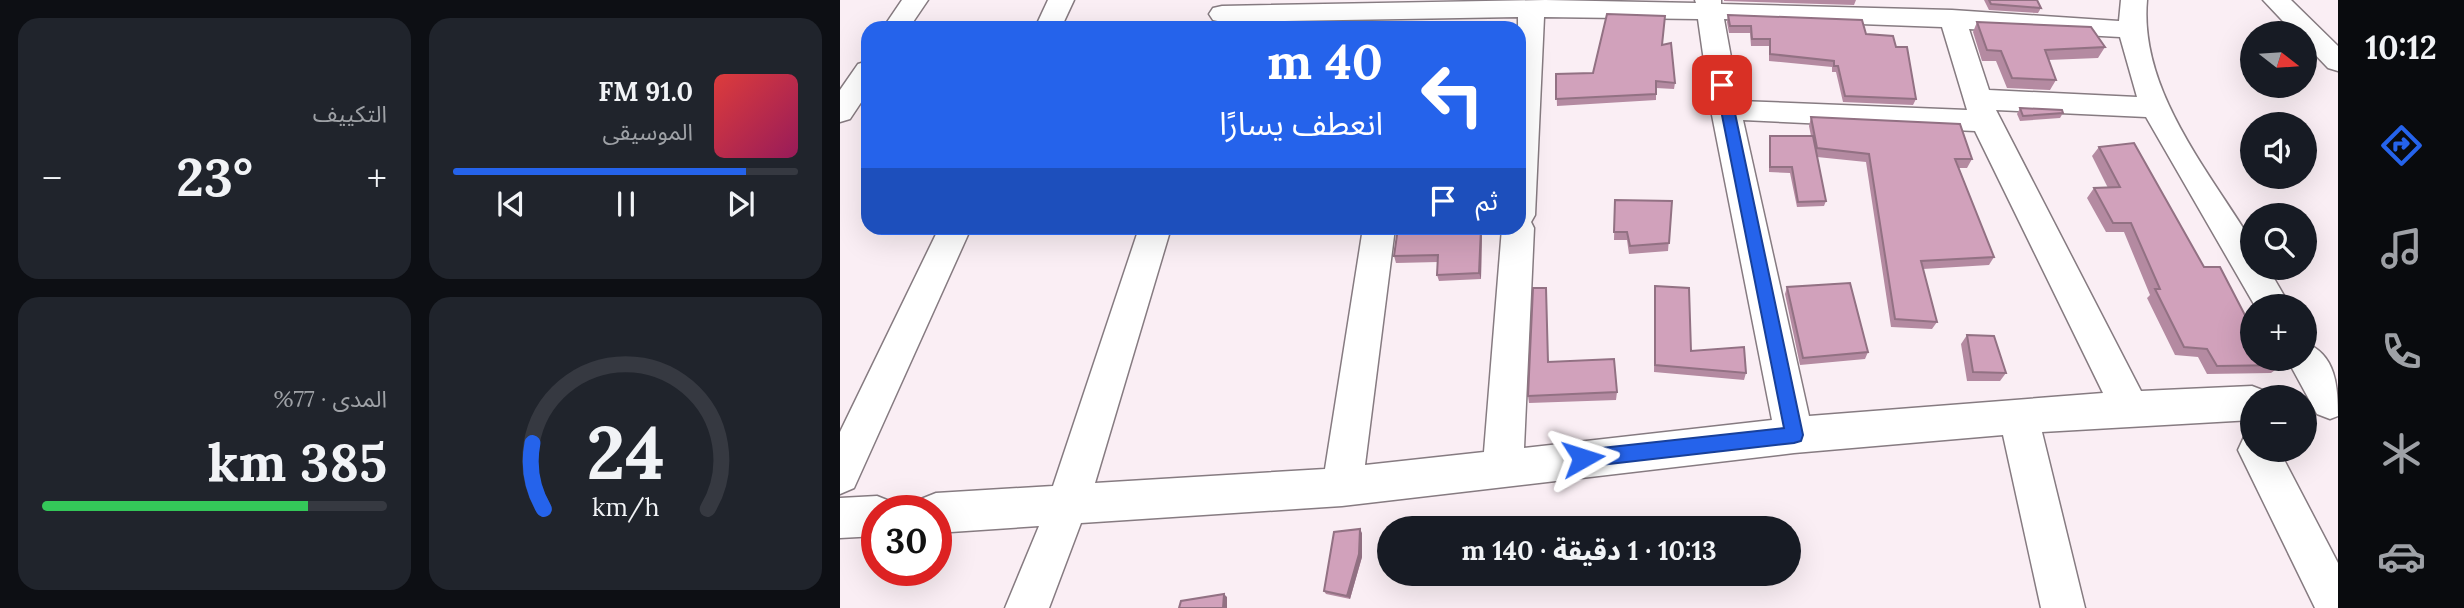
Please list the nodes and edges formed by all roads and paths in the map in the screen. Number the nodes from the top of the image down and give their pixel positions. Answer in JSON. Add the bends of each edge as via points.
{"nodes":[{"id":1,"x":915,"y":0,"type":"edge"},
{"id":2,"x":1061,"y":0,"type":"edge"},
{"id":3,"x":2134,"y":0,"type":"edge"},
{"id":4,"x":2276,"y":0,"type":"edge"},
{"id":5,"x":1532,"y":4,"type":"edge"},
{"id":6,"x":1709,"y":6,"type":"edge"},
{"id":7,"x":1409,"y":12,"type":"edge"},
{"id":8,"x":1221,"y":14,"type":"edge"},
{"id":9,"x":1952,"y":18,"type":"junction"},
{"id":10,"x":901,"y":21,"type":"edge"},
{"id":11,"x":1051,"y":21,"type":"edge"},
{"id":12,"x":2131,"y":30,"type":"junction"},
{"id":13,"x":2338,"y":62,"type":"edge"},
{"id":14,"x":861,"y":80,"type":"edge"},
{"id":15,"x":1526,"y":101,"type":"edge"},
{"id":16,"x":2155,"y":108,"type":"junction"},
{"id":17,"x":1726,"y":110,"type":"junction"},
{"id":18,"x":1981,"y":110,"type":"junction"},
{"id":19,"x":840,"y":112,"type":"edge"},
{"id":20,"x":952,"y":235,"type":"edge"},
{"id":21,"x":1153,"y":235,"type":"edge"},
{"id":22,"x":1377,"y":235,"type":"edge"},
{"id":23,"x":1518,"y":235,"type":"edge"},
{"id":24,"x":2266,"y":294,"type":"edge"},
{"id":25,"x":2310,"y":371,"type":"edge"},
{"id":26,"x":2324,"y":402,"type":"edge"},
{"id":27,"x":2240,"y":403,"type":"edge"},
{"id":28,"x":2130,"y":408,"type":"junction"},
{"id":29,"x":2019,"y":418,"type":"junction"},
{"id":30,"x":1794,"y":435,"type":"junction"},
{"id":31,"x":2264,"y":462,"type":"edge"},
{"id":32,"x":1503,"y":467,"type":"junction"},
{"id":33,"x":840,"y":475,"type":"edge"},
{"id":34,"x":1342,"y":487,"type":"junction"},
{"id":35,"x":1066,"y":507,"type":"junction"},
{"id":36,"x":952,"y":512,"type":"edge"},
{"id":37,"x":861,"y":517,"type":"edge"},
{"id":38,"x":840,"y":518,"type":"edge"},
{"id":39,"x":1027,"y":608,"type":"edge"},
{"id":40,"x":2063,"y":608,"type":"edge"},
{"id":41,"x":2338,"y":608,"type":"edge"}],
"edges":[{"from":1,"to":10,"type":"street"},
{"from":2,"to":11,"type":"street"},
{"from":3,"to":12,"type":"street"},
{"from":4,"to":13,"type":"street"},
{"from":5,"to":6,"type":"street"},
{"from":5,"to":7,"type":"street"},
{"from":5,"to":15,"type":"street"},
{"from":6,"to":9,"type":"street"},
{"from":6,"to":17,"type":"street"},
{"from":7,"to":8,"type":"street"},
{"from":9,"to":12,"type":"street"},
{"from":9,"to":18,"type":"street"},
{"from":12,"to":16,"type":"street"},
{"from":14,"to":19,"type":"street"},
{"from":16,"to":18,"type":"street"},
{"from":16,"to":24,"type":"street"},
{"from":17,"to":18,"type":"street"},
{"from":17,"to":30,"type":"street"},
{"from":18,"to":28,"type":"street"},
{"from":20,"to":33,"type":"street"},
{"from":21,"to":35,"type":"street"},
{"from":22,"to":34,"type":"street"},
{"from":23,"to":32,"type":"street"},
{"from":25,"to":26,"type":"street"},
{"from":27,"to":28,"type":"street"},
{"from":28,"to":29,"type":"street"},
{"from":29,"to":30,"type":"street"},
{"from":29,"to":40,"type":"street"},
{"from":30,"to":32,"type":"street"},
{"from":31,"to":41,"type":"street"},
{"from":32,"to":34,"type":"street"},
{"from":34,"to":35,"type":"street"},
{"from":35,"to":36,"type":"street"},
{"from":35,"to":39,"type":"street"},
{"from":37,"to":38,"type":"street"}]}
